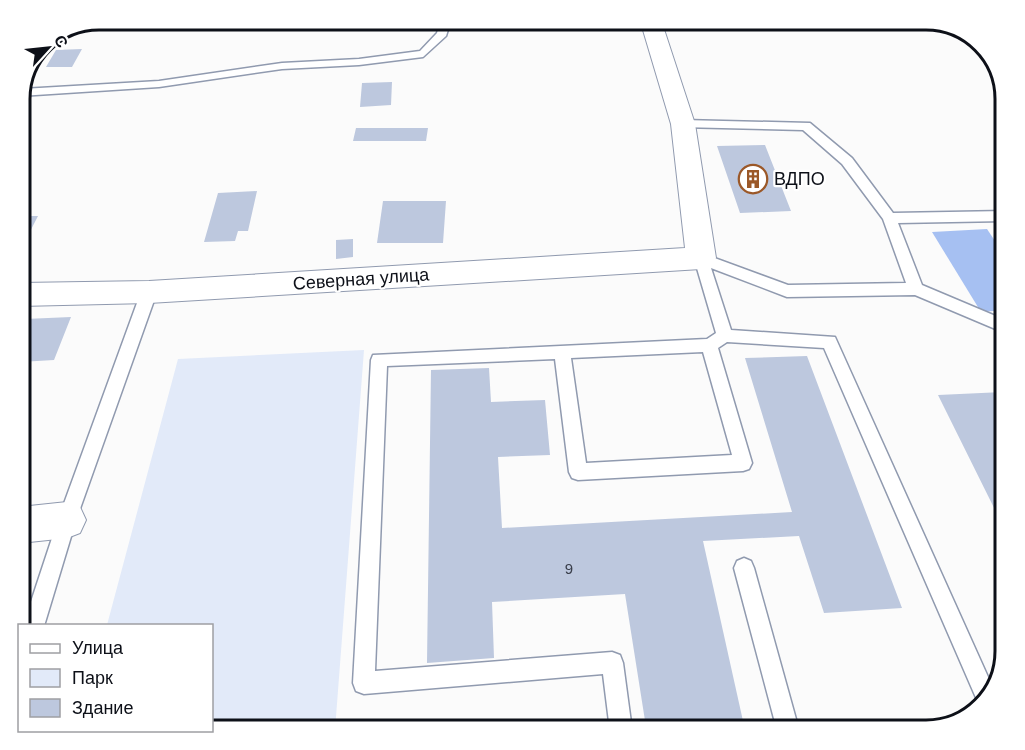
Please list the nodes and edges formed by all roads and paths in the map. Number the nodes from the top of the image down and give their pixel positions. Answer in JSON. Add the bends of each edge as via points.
{"nodes":[{"id":1,"x":443,"y":30,"type":"edge"},
{"id":2,"x":653,"y":30,"type":"edge"},
{"id":3,"x":30,"y":92,"type":"edge"},
{"id":4,"x":683,"y":124,"type":"junction"},
{"id":5,"x":995,"y":216,"type":"edge"},
{"id":6,"x":889,"y":218,"type":"junction"},
{"id":7,"x":701,"y":258,"type":"junction"},
{"id":8,"x":916,"y":289,"type":"junction"},
{"id":9,"x":149,"y":292,"type":"junction"},
{"id":10,"x":30,"y":295,"type":"edge"},
{"id":11,"x":995,"y":323,"type":"edge"},
{"id":12,"x":717,"y":341,"type":"junction"},
{"id":13,"x":562,"y":351,"type":"junction"},
{"id":14,"x":67,"y":520,"type":"junction"},
{"id":15,"x":30,"y":524,"type":"edge"},
{"id":16,"x":744,"y":568,"type":"dead end"},
{"id":17,"x":34,"y":624,"type":"edge"},
{"id":18,"x":983,"y":691,"type":"edge"},
{"id":19,"x":620,"y":720,"type":"edge"},
{"id":20,"x":785,"y":720,"type":"edge"}],
"edges":[{"from":1,"to":3,"type":"lane","via":[[423,54],[282,66],[159,84]]},
{"from":2,"to":4,"type":"street"},
{"from":4,"to":6,"type":"lane","via":[[806,126],[847,161]]},
{"from":4,"to":7,"type":"street"},
{"from":5,"to":6,"type":"lane"},
{"from":6,"to":8,"type":"lane"},
{"from":7,"to":8,"type":"lane","via":[[788,291]]},
{"from":7,"to":9,"type":"street","name":"Северная улица"},
{"from":7,"to":12,"type":"lane"},
{"from":8,"to":11,"type":"lane"},
{"from":9,"to":10,"type":"street","name":"Северная улица"},
{"from":9,"to":14,"type":"lane"},
{"from":12,"to":13,"type":"lane"},
{"from":12,"to":13,"type":"lane","via":[[743,463],[578,472]]},
{"from":12,"to":18,"type":"lane","via":[[829,342]]},
{"from":13,"to":19,"type":"lane","via":[[379,360],[364,683],[612,663]]},
{"from":14,"to":15,"type":"street"},
{"from":14,"to":17,"type":"lane"},
{"from":16,"to":20,"type":"lane"}]}
